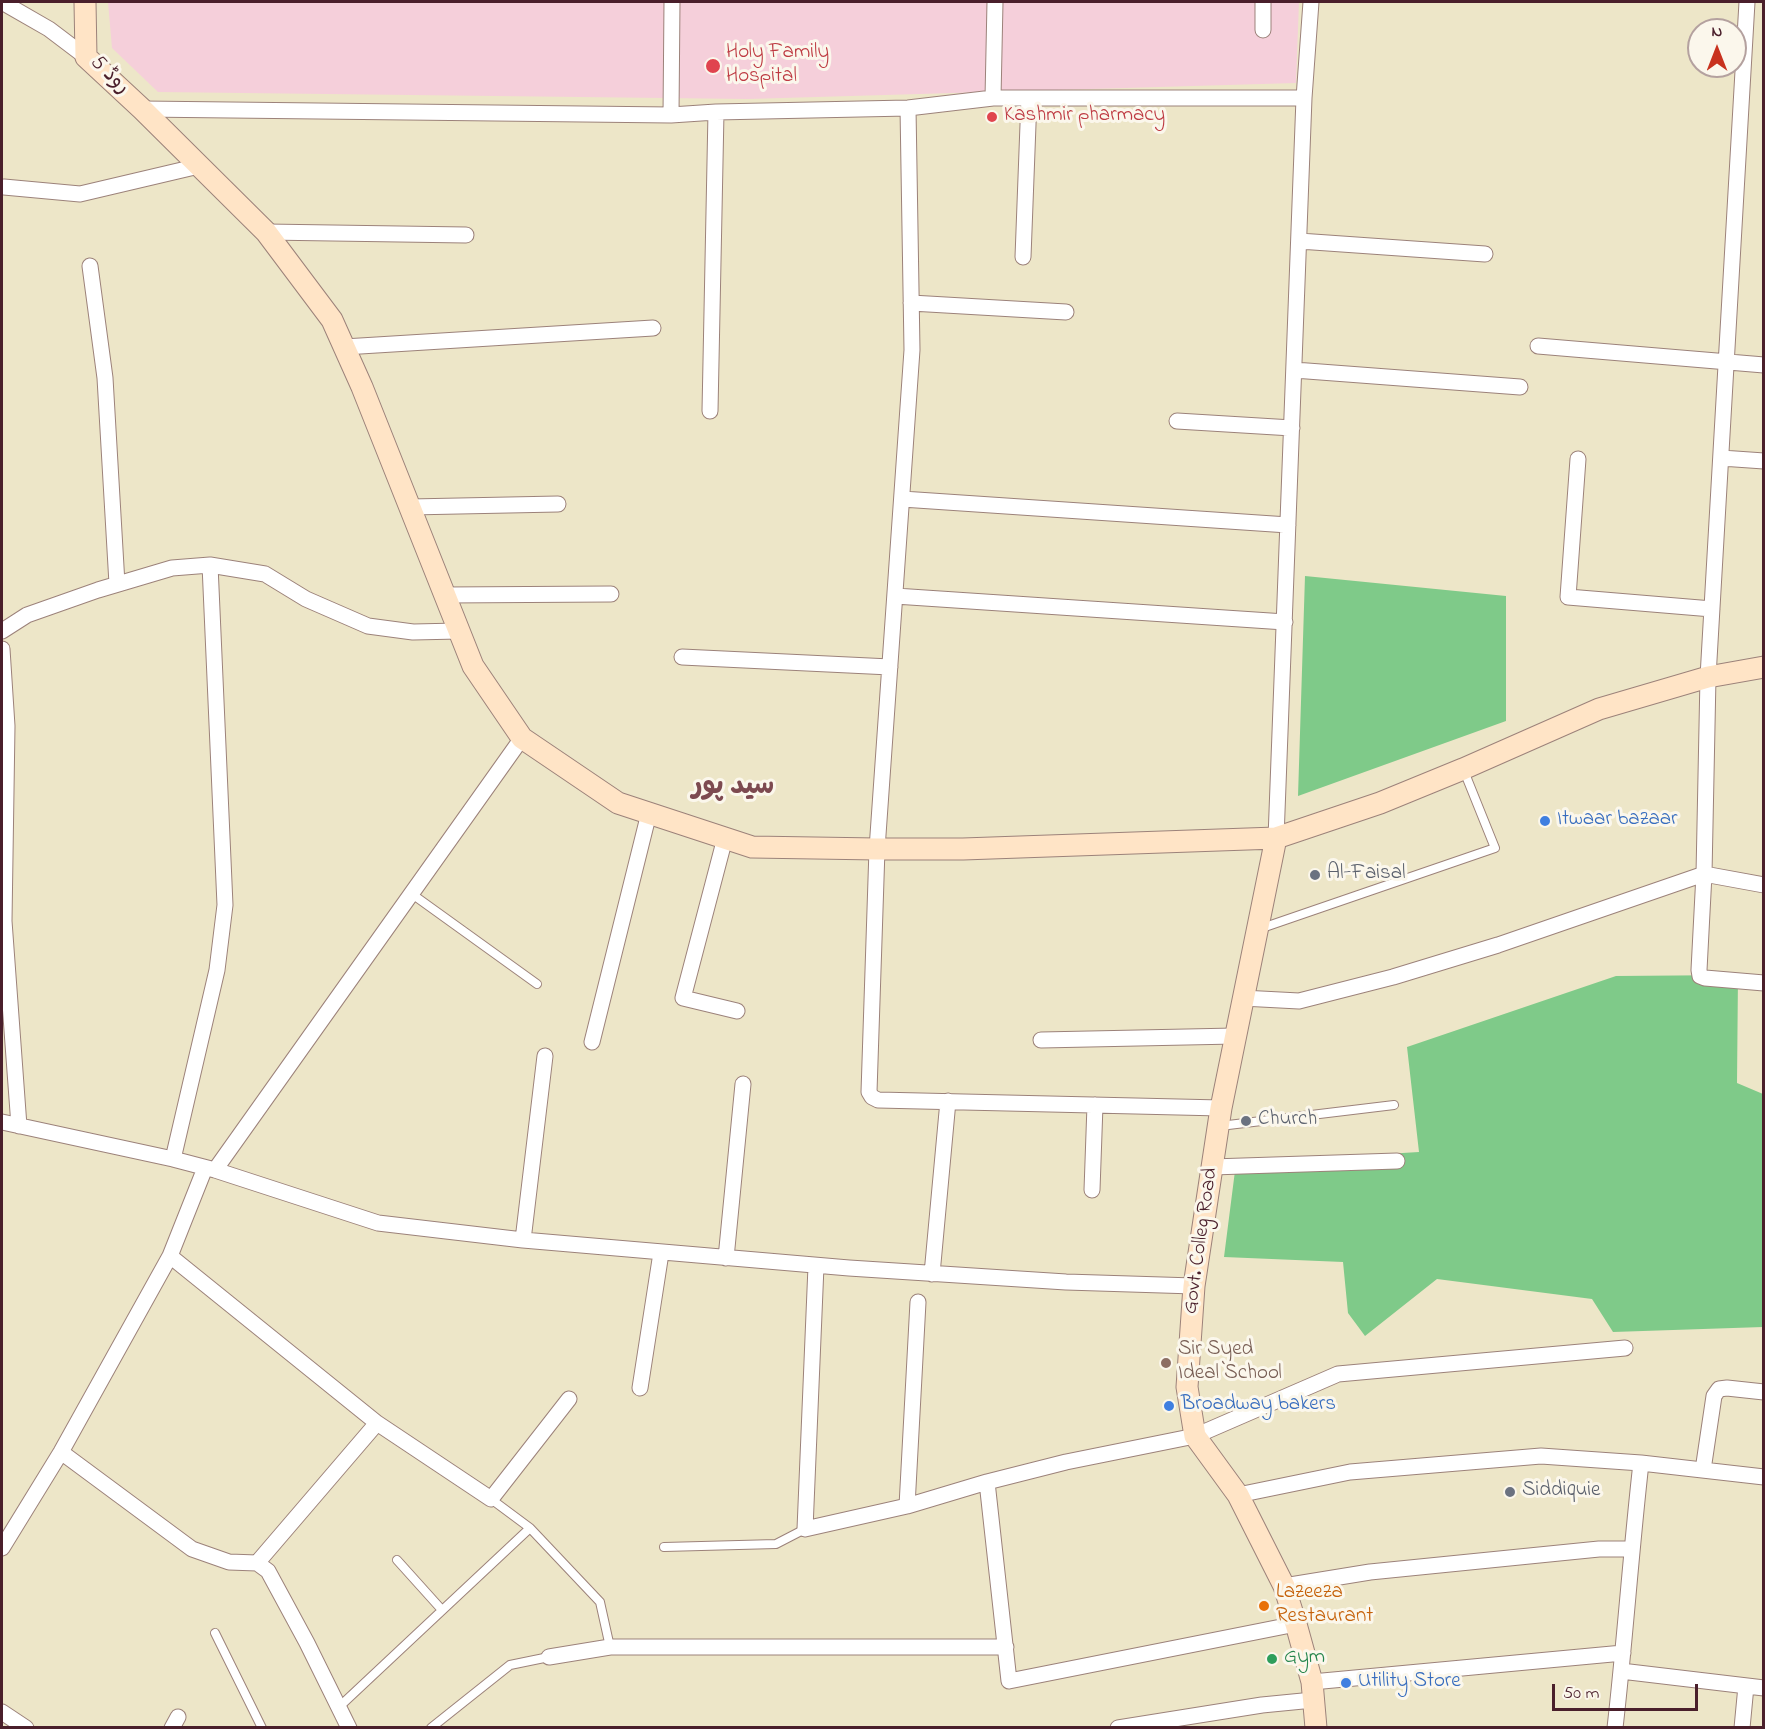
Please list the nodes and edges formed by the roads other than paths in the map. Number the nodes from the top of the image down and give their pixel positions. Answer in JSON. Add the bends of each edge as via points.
{"nodes":[{"id":1,"x":2,"y":2,"type":"edge"},
{"id":2,"x":85,"y":2,"type":"edge"},
{"id":3,"x":672,"y":2,"type":"edge"},
{"id":4,"x":995,"y":2,"type":"edge"},
{"id":5,"x":1263,"y":2,"type":"edge"},
{"id":6,"x":1311,"y":2,"type":"edge"},
{"id":7,"x":1747,"y":2,"type":"edge"},
{"id":8,"x":1263,"y":30,"type":"dead end"},
{"id":9,"x":86,"y":57,"type":"junction"},
{"id":10,"x":993,"y":98,"type":"junction"},
{"id":11,"x":1029,"y":98,"type":"junction"},
{"id":12,"x":1304,"y":98,"type":"junction"},
{"id":13,"x":908,"y":108,"type":"junction"},
{"id":14,"x":142,"y":109,"type":"junction"},
{"id":15,"x":716,"y":112,"type":"junction"},
{"id":16,"x":671,"y":115,"type":"junction"},
{"id":17,"x":198,"y":166,"type":"junction"},
{"id":18,"x":4,"y":187,"type":"dead end"},
{"id":19,"x":266,"y":232,"type":"junction"},
{"id":20,"x":466,"y":235,"type":"dead end"},
{"id":21,"x":1299,"y":241,"type":"junction"},
{"id":22,"x":1485,"y":254,"type":"dead end"},
{"id":23,"x":1023,"y":257,"type":"dead end"},
{"id":24,"x":90,"y":266,"type":"dead end"},
{"id":25,"x":911,"y":303,"type":"junction"},
{"id":26,"x":1066,"y":312,"type":"dead end"},
{"id":27,"x":653,"y":328,"type":"dead end"},
{"id":28,"x":1538,"y":346,"type":"dead end"},
{"id":29,"x":344,"y":347,"type":"junction"},
{"id":30,"x":1726,"y":362,"type":"junction"},
{"id":31,"x":1764,"y":365,"type":"edge"},
{"id":32,"x":1294,"y":370,"type":"junction"},
{"id":33,"x":1520,"y":387,"type":"dead end"},
{"id":34,"x":710,"y":411,"type":"dead end"},
{"id":35,"x":1177,"y":421,"type":"dead end"},
{"id":36,"x":1292,"y":428,"type":"junction"},
{"id":37,"x":1721,"y":458,"type":"junction"},
{"id":38,"x":1578,"y":459,"type":"dead end"},
{"id":39,"x":1764,"y":461,"type":"edge"},
{"id":40,"x":902,"y":499,"type":"junction"},
{"id":41,"x":558,"y":504,"type":"dead end"},
{"id":42,"x":410,"y":507,"type":"junction"},
{"id":43,"x":1288,"y":525,"type":"junction"},
{"id":44,"x":210,"y":565,"type":"junction"},
{"id":45,"x":117,"y":584,"type":"junction"},
{"id":46,"x":611,"y":594,"type":"dead end"},
{"id":47,"x":445,"y":595,"type":"junction"},
{"id":48,"x":895,"y":596,"type":"junction"},
{"id":49,"x":1712,"y":609,"type":"junction"},
{"id":50,"x":1284,"y":622,"type":"junction"},
{"id":51,"x":2,"y":631,"type":"edge"},
{"id":52,"x":459,"y":631,"type":"junction"},
{"id":53,"x":2,"y":649,"type":"edge"},
{"id":54,"x":682,"y":657,"type":"dead end"},
{"id":55,"x":890,"y":667,"type":"junction"},
{"id":56,"x":1764,"y":667,"type":"edge"},
{"id":57,"x":1708,"y":678,"type":"junction"},
{"id":58,"x":522,"y":738,"type":"junction"},
{"id":59,"x":1463,"y":769,"type":"junction"},
{"id":60,"x":650,"y":813,"type":"junction"},
{"id":61,"x":726,"y":838,"type":"junction"},
{"id":62,"x":1276,"y":838,"type":"junction"},
{"id":63,"x":877,"y":849,"type":"junction"},
{"id":64,"x":1704,"y":874,"type":"junction"},
{"id":65,"x":1764,"y":885,"type":"edge"},
{"id":66,"x":412,"y":894,"type":"junction"},
{"id":67,"x":1257,"y":930,"type":"junction"},
{"id":68,"x":1764,"y":983,"type":"edge"},
{"id":69,"x":537,"y":984,"type":"dead end"},
{"id":70,"x":1242,"y":998,"type":"junction"},
{"id":71,"x":737,"y":1011,"type":"dead end"},
{"id":72,"x":1235,"y":1036,"type":"junction"},
{"id":73,"x":1041,"y":1040,"type":"dead end"},
{"id":74,"x":592,"y":1042,"type":"dead end"},
{"id":75,"x":545,"y":1056,"type":"dead end"},
{"id":76,"x":743,"y":1084,"type":"dead end"},
{"id":77,"x":948,"y":1101,"type":"junction"},
{"id":78,"x":1095,"y":1105,"type":"junction"},
{"id":79,"x":1394,"y":1105,"type":"dead end"},
{"id":80,"x":1219,"y":1117,"type":"junction"},
{"id":81,"x":2,"y":1122,"type":"edge"},
{"id":82,"x":19,"y":1126,"type":"junction"},
{"id":83,"x":173,"y":1159,"type":"junction"},
{"id":84,"x":1397,"y":1161,"type":"dead end"},
{"id":85,"x":1212,"y":1167,"type":"junction"},
{"id":86,"x":210,"y":1169,"type":"junction"},
{"id":87,"x":1092,"y":1190,"type":"dead end"},
{"id":88,"x":522,"y":1240,"type":"junction"},
{"id":89,"x":661,"y":1253,"type":"junction"},
{"id":90,"x":170,"y":1256,"type":"junction"},
{"id":91,"x":726,"y":1258,"type":"junction"},
{"id":92,"x":816,"y":1266,"type":"junction"},
{"id":93,"x":932,"y":1274,"type":"junction"},
{"id":94,"x":1194,"y":1286,"type":"junction"},
{"id":95,"x":918,"y":1302,"type":"dead end"},
{"id":96,"x":1625,"y":1348,"type":"dead end"},
{"id":97,"x":640,"y":1388,"type":"dead end"},
{"id":98,"x":1764,"y":1392,"type":"edge"},
{"id":99,"x":569,"y":1399,"type":"dead end"},
{"id":100,"x":377,"y":1423,"type":"junction"},
{"id":101,"x":1195,"y":1436,"type":"junction"},
{"id":102,"x":61,"y":1452,"type":"junction"},
{"id":103,"x":1641,"y":1463,"type":"junction"},
{"id":104,"x":1703,"y":1470,"type":"junction"},
{"id":105,"x":1764,"y":1478,"type":"edge"},
{"id":106,"x":987,"y":1482,"type":"junction"},
{"id":107,"x":1238,"y":1495,"type":"junction"},
{"id":108,"x":491,"y":1499,"type":"junction"},
{"id":109,"x":908,"y":1506,"type":"junction"},
{"id":110,"x":530,"y":1528,"type":"junction"},
{"id":111,"x":805,"y":1528,"type":"junction"},
{"id":112,"x":664,"y":1547,"type":"dead end"},
{"id":113,"x":2,"y":1548,"type":"edge"},
{"id":114,"x":1631,"y":1549,"type":"junction"},
{"id":115,"x":397,"y":1560,"type":"dead end"},
{"id":116,"x":257,"y":1563,"type":"junction"},
{"id":117,"x":1284,"y":1586,"type":"junction"},
{"id":118,"x":442,"y":1610,"type":"junction"},
{"id":119,"x":1296,"y":1624,"type":"junction"},
{"id":120,"x":215,"y":1633,"type":"dead end"},
{"id":121,"x":610,"y":1647,"type":"junction"},
{"id":122,"x":1006,"y":1647,"type":"junction"},
{"id":123,"x":1623,"y":1653,"type":"junction"},
{"id":124,"x":549,"y":1657,"type":"joint"},
{"id":125,"x":1622,"y":1671,"type":"junction"},
{"id":126,"x":1746,"y":1686,"type":"junction"},
{"id":127,"x":1764,"y":1688,"type":"edge"},
{"id":128,"x":1313,"y":1691,"type":"junction"},
{"id":129,"x":339,"y":1707,"type":"junction"},
{"id":130,"x":2,"y":1712,"type":"edge"},
{"id":131,"x":26,"y":1728,"type":"edge"},
{"id":132,"x":262,"y":1728,"type":"edge"},
{"id":133,"x":349,"y":1728,"type":"edge"},
{"id":134,"x":431,"y":1728,"type":"edge"},
{"id":135,"x":1118,"y":1728,"type":"edge"},
{"id":136,"x":1316,"y":1728,"type":"edge"},
{"id":137,"x":1615,"y":1728,"type":"edge"},
{"id":138,"x":1742,"y":1728,"type":"edge"}],
"edges":[{"from":1,"to":9,"type":"street","via":[[49,29]]},
{"from":2,"to":9,"type":"main road","name":"روڈ 5"},
{"from":3,"to":16,"type":"street"},
{"from":4,"to":10,"type":"street"},
{"from":5,"to":8,"type":"street"},
{"from":6,"to":12,"type":"street"},
{"from":7,"to":30,"type":"street"},
{"from":9,"to":14,"type":"main road","name":"روڈ 5"},
{"from":10,"to":11,"type":"street"},
{"from":10,"to":13,"type":"street"},
{"from":11,"to":12,"type":"street"},
{"from":11,"to":23,"type":"street"},
{"from":12,"to":21,"type":"street"},
{"from":13,"to":15,"type":"street"},
{"from":13,"to":25,"type":"street"},
{"from":14,"to":16,"type":"street"},
{"from":14,"to":17,"type":"main road","name":"روڈ 5"},
{"from":15,"to":16,"type":"street"},
{"from":15,"to":34,"type":"street"},
{"from":17,"to":18,"type":"street","via":[[80,194]]},
{"from":17,"to":19,"type":"main road","name":"روڈ 5"},
{"from":19,"to":20,"type":"street"},
{"from":19,"to":29,"type":"main road","name":"روڈ 5","via":[[332,320]]},
{"from":21,"to":22,"type":"street"},
{"from":21,"to":32,"type":"street"},
{"from":24,"to":45,"type":"street","via":[[105,378]]},
{"from":25,"to":26,"type":"street"},
{"from":25,"to":40,"type":"street","via":[[912,350]]},
{"from":27,"to":29,"type":"street"},
{"from":28,"to":30,"type":"street"},
{"from":29,"to":42,"type":"main road","name":"روڈ 5"},
{"from":30,"to":31,"type":"street"},
{"from":30,"to":37,"type":"street"},
{"from":32,"to":33,"type":"street"},
{"from":32,"to":36,"type":"street"},
{"from":35,"to":36,"type":"street"},
{"from":36,"to":43,"type":"street"},
{"from":37,"to":39,"type":"street"},
{"from":37,"to":49,"type":"street"},
{"from":38,"to":49,"type":"street","via":[[1568,597]]},
{"from":40,"to":43,"type":"street"},
{"from":40,"to":48,"type":"street"},
{"from":41,"to":42,"type":"street"},
{"from":42,"to":47,"type":"main road","name":"روڈ 5"},
{"from":43,"to":50,"type":"street"},
{"from":44,"to":45,"type":"street","via":[[172,568]]},
{"from":44,"to":52,"type":"street","via":[[265,574],[306,599],[368,626],[413,632]]},
{"from":44,"to":83,"type":"street","via":[[225,905],[217,970]]},
{"from":45,"to":51,"type":"street","via":[[27,615]]},
{"from":46,"to":47,"type":"street"},
{"from":47,"to":52,"type":"main road","name":"روڈ 5"},
{"from":48,"to":50,"type":"street"},
{"from":48,"to":55,"type":"street"},
{"from":49,"to":57,"type":"street"},
{"from":50,"to":62,"type":"street"},
{"from":52,"to":58,"type":"main road","name":"روڈ 5","via":[[473,666]]},
{"from":53,"to":82,"type":"street","via":[[7,726],[4,921]]},
{"from":54,"to":55,"type":"street"},
{"from":55,"to":63,"type":"street"},
{"from":56,"to":57,"type":"main road"},
{"from":57,"to":59,"type":"main road","via":[[1599,709]]},
{"from":57,"to":64,"type":"street"},
{"from":58,"to":60,"type":"main road","via":[[618,802]]},
{"from":58,"to":66,"type":"street"},
{"from":59,"to":62,"type":"main road","via":[[1380,804]]},
{"from":59,"to":67,"type":"lane","via":[[1495,848]]},
{"from":60,"to":61,"type":"main road"},
{"from":60,"to":74,"type":"street"},
{"from":61,"to":63,"type":"main road","via":[[752,847]]},
{"from":61,"to":71,"type":"street","via":[[683,998]]},
{"from":62,"to":63,"type":"main road"},
{"from":62,"to":67,"type":"main road","name":"Govt. Colleg Road"},
{"from":63,"to":77,"type":"street","via":[[869,1092],[878,1100]]},
{"from":64,"to":65,"type":"street"},
{"from":64,"to":68,"type":"street","via":[[1700,976]]},
{"from":64,"to":70,"type":"street","via":[[1498,945],[1383,979],[1299,1001]]},
{"from":66,"to":69,"type":"lane"},
{"from":66,"to":86,"type":"street"},
{"from":67,"to":70,"type":"main road","name":"Govt. Colleg Road"},
{"from":70,"to":72,"type":"main road","name":"Govt. Colleg Road"},
{"from":72,"to":73,"type":"street"},
{"from":72,"to":80,"type":"main road","name":"Govt. Colleg Road"},
{"from":75,"to":88,"type":"street"},
{"from":76,"to":91,"type":"street"},
{"from":77,"to":78,"type":"street"},
{"from":77,"to":93,"type":"street"},
{"from":78,"to":80,"type":"street"},
{"from":78,"to":87,"type":"street"},
{"from":79,"to":80,"type":"lane"},
{"from":80,"to":85,"type":"main road","name":"Govt. Colleg Road"},
{"from":81,"to":82,"type":"street"},
{"from":82,"to":83,"type":"street"},
{"from":83,"to":86,"type":"street"},
{"from":84,"to":85,"type":"street"},
{"from":85,"to":94,"type":"main road","name":"Govt. Colleg Road"},
{"from":86,"to":88,"type":"street","via":[[378,1223]]},
{"from":86,"to":90,"type":"street"},
{"from":88,"to":89,"type":"street"},
{"from":89,"to":91,"type":"street"},
{"from":89,"to":97,"type":"street"},
{"from":90,"to":100,"type":"street"},
{"from":90,"to":102,"type":"street"},
{"from":91,"to":92,"type":"street"},
{"from":92,"to":93,"type":"street"},
{"from":92,"to":111,"type":"street"},
{"from":93,"to":94,"type":"street"},
{"from":94,"to":101,"type":"main road","name":"Govt. Colleg Road","via":[[1187,1387]]},
{"from":95,"to":109,"type":"street"},
{"from":96,"to":101,"type":"street","via":[[1338,1374]]},
{"from":98,"to":104,"type":"street","via":[[1719,1389],[1714,1396]]},
{"from":99,"to":108,"type":"street"},
{"from":100,"to":108,"type":"street"},
{"from":100,"to":116,"type":"street"},
{"from":101,"to":106,"type":"street"},
{"from":101,"to":107,"type":"main road","name":"Govt. Colleg Road"},
{"from":102,"to":113,"type":"street"},
{"from":102,"to":116,"type":"street","via":[[192,1549],[229,1562]]},
{"from":103,"to":104,"type":"street"},
{"from":103,"to":107,"type":"street","via":[[1541,1456],[1350,1473]]},
{"from":103,"to":114,"type":"street"},
{"from":104,"to":105,"type":"street"},
{"from":106,"to":109,"type":"street"},
{"from":106,"to":122,"type":"street"},
{"from":107,"to":117,"type":"main road","name":"Govt. Colleg Road"},
{"from":108,"to":110,"type":"lane"},
{"from":109,"to":111,"type":"street"},
{"from":110,"to":118,"type":"lane"},
{"from":110,"to":121,"type":"lane","via":[[600,1602]]},
{"from":111,"to":112,"type":"lane","via":[[776,1544]]},
{"from":114,"to":117,"type":"street","via":[[1370,1572]]},
{"from":114,"to":123,"type":"street"},
{"from":115,"to":118,"type":"lane"},
{"from":116,"to":129,"type":"street","via":[[268,1571]]},
{"from":117,"to":119,"type":"main road","name":"Govt. Colleg Road"},
{"from":118,"to":129,"type":"lane"},
{"from":119,"to":122,"type":"street","via":[[1009,1681]]},
{"from":119,"to":128,"type":"main road","name":"Govt. Colleg Road"},
{"from":120,"to":132,"type":"lane"},
{"from":121,"to":122,"type":"street"},
{"from":121,"to":124,"type":"street"},
{"from":123,"to":125,"type":"street"},
{"from":123,"to":128,"type":"street"},
{"from":124,"to":134,"type":"lane","via":[[510,1665]]},
{"from":125,"to":126,"type":"street"},
{"from":125,"to":137,"type":"street"},
{"from":126,"to":127,"type":"street"},
{"from":126,"to":138,"type":"street"},
{"from":128,"to":135,"type":"street","via":[[1262,1704]]},
{"from":128,"to":136,"type":"main road","name":"Govt. Colleg Road"},
{"from":129,"to":133,"type":"street"},
{"from":130,"to":131,"type":"street"}]}
